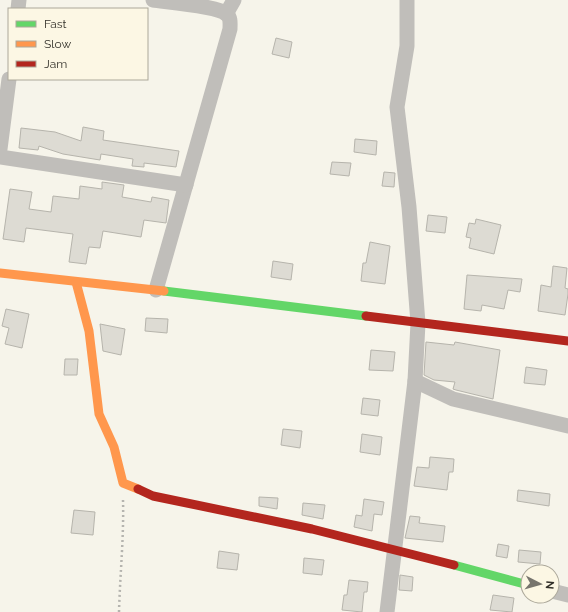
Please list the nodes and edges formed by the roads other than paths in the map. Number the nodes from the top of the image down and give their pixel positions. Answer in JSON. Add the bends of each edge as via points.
{"nodes":[{"id":1,"x":152,"y":0,"type":"edge"},
{"id":2,"x":234,"y":0,"type":"edge"},
{"id":3,"x":407,"y":0,"type":"edge"},
{"id":4,"x":226,"y":14,"type":"junction"},
{"id":5,"x":9,"y":80,"type":"edge"},
{"id":6,"x":0,"y":149,"type":"edge"},
{"id":7,"x":0,"y":157,"type":"edge"},
{"id":8,"x":186,"y":185,"type":"junction"},
{"id":9,"x":0,"y":273,"type":"edge"},
{"id":10,"x":76,"y":282,"type":"junction"},
{"id":11,"x":156,"y":290,"type":"junction"},
{"id":12,"x":418,"y":323,"type":"junction"},
{"id":13,"x":568,"y":341,"type":"edge"},
{"id":14,"x":415,"y":381,"type":"junction"},
{"id":15,"x":568,"y":426,"type":"edge"},
{"id":16,"x":396,"y":548,"type":"junction"},
{"id":17,"x":520,"y":583,"type":"edge"},
{"id":18,"x":387,"y":612,"type":"edge"}],
"edges":[{"from":1,"to":4,"type":"street","via":[[206,8]]},
{"from":2,"to":4,"type":"street"},
{"from":3,"to":12,"type":"street","via":[[407,46],[397,108],[409,207]]},
{"from":4,"to":8,"type":"street","via":[[230,19],[230,29]]},
{"from":5,"to":6,"type":"street"},
{"from":7,"to":8,"type":"street"},
{"from":8,"to":11,"type":"street"},
{"from":9,"to":10,"type":"street"},
{"from":10,"to":11,"type":"street"},
{"from":10,"to":16,"type":"street","via":[[89,331],[99,414],[114,447],[123,483],[153,496]]},
{"from":11,"to":12,"type":"street"},
{"from":12,"to":13,"type":"street"},
{"from":12,"to":14,"type":"street"},
{"from":14,"to":15,"type":"street","via":[[452,399]]},
{"from":14,"to":16,"type":"street"},
{"from":16,"to":17,"type":"street"},
{"from":16,"to":18,"type":"street"}]}
